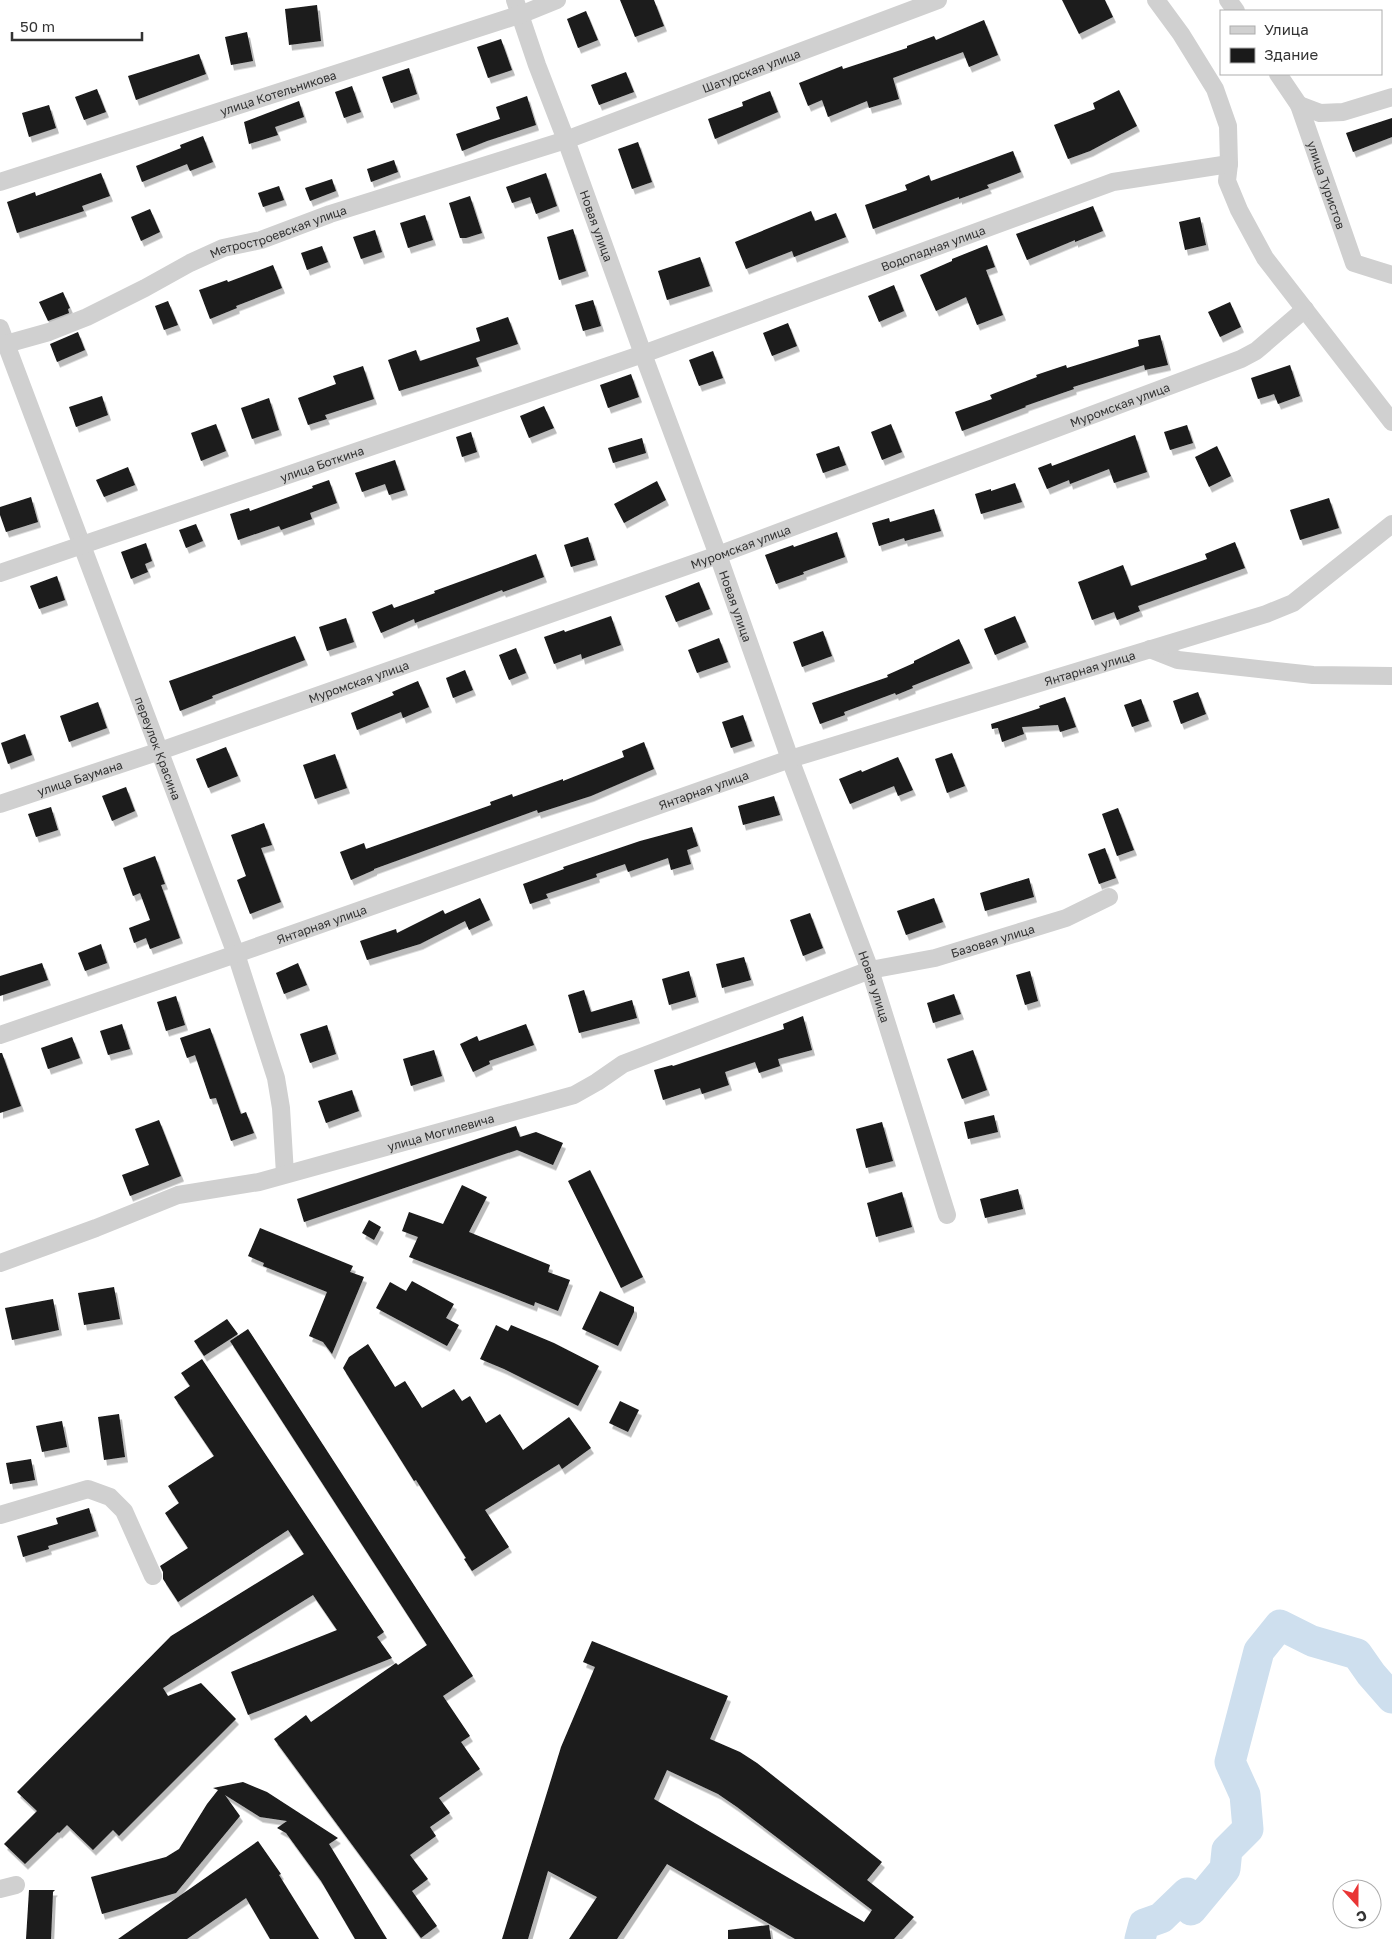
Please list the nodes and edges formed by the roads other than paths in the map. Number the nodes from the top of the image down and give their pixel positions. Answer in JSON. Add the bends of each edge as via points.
{"nodes":[{"id":1,"x":556,"y":0,"type":"edge"},
{"id":2,"x":938,"y":0,"type":"edge"},
{"id":3,"x":1156,"y":0,"type":"edge"},
{"id":4,"x":518,"y":7,"type":"edge"},
{"id":5,"x":1279,"y":75,"type":"edge"},
{"id":6,"x":1392,"y":97,"type":"edge"},
{"id":7,"x":1299,"y":105,"type":"junction"},
{"id":8,"x":566,"y":140,"type":"junction"},
{"id":9,"x":1228,"y":164,"type":"junction"},
{"id":10,"x":0,"y":182,"type":"edge"},
{"id":11,"x":1392,"y":274,"type":"edge"},
{"id":12,"x":1306,"y":310,"type":"junction"},
{"id":13,"x":2,"y":338,"type":"edge"},
{"id":14,"x":643,"y":354,"type":"junction"},
{"id":15,"x":1392,"y":422,"type":"edge"},
{"id":16,"x":1392,"y":524,"type":"edge"},
{"id":17,"x":82,"y":545,"type":"junction"},
{"id":18,"x":718,"y":555,"type":"junction"},
{"id":19,"x":0,"y":573,"type":"edge"},
{"id":20,"x":1150,"y":649,"type":"junction"},
{"id":21,"x":1392,"y":676,"type":"edge"},
{"id":22,"x":160,"y":751,"type":"junction"},
{"id":23,"x":790,"y":759,"type":"junction"},
{"id":24,"x":0,"y":804,"type":"edge"},
{"id":25,"x":1109,"y":896,"type":"dead end"},
{"id":26,"x":236,"y":954,"type":"junction"},
{"id":27,"x":870,"y":970,"type":"junction"},
{"id":28,"x":0,"y":1035,"type":"edge"},
{"id":29,"x":285,"y":1174,"type":"junction"},
{"id":30,"x":947,"y":1215,"type":"dead end"},
{"id":31,"x":0,"y":1263,"type":"edge"},
{"id":32,"x":0,"y":1515,"type":"edge"},
{"id":33,"x":152,"y":1576,"type":"dead end"}],
"edges":[{"from":1,"to":4,"type":"street","name":"улица Котельникова"},
{"from":2,"to":8,"type":"street","name":"Шатурская улица"},
{"from":3,"to":9,"type":"street","via":[[1215,89],[1228,126]]},
{"from":4,"to":8,"type":"street","name":"Новая улица"},
{"from":4,"to":10,"type":"street","name":"улица Котельникова"},
{"from":5,"to":7,"type":"street","name":"улица Туристов"},
{"from":6,"to":7,"type":"street","via":[[1343,112],[1320,113]]},
{"from":7,"to":11,"type":"street","name":"улица Туристов","via":[[1354,263]]},
{"from":8,"to":13,"type":"street","name":"Метростроевская улица","via":[[330,214],[262,240],[223,248],[87,317],[49,332]]},
{"from":8,"to":14,"type":"street","name":"Новая улица"},
{"from":9,"to":12,"type":"street","via":[[1227,181],[1239,210],[1265,258]]},
{"from":9,"to":14,"type":"street","name":"Водопадная улица","via":[[1113,182]]},
{"from":12,"to":15,"type":"street"},
{"from":12,"to":18,"type":"street","name":"Муромская улица","via":[[1256,351],[1241,359]]},
{"from":13,"to":17,"type":"street","name":"переулок Красина"},
{"from":14,"to":17,"type":"street","name":"улица Боткина"},
{"from":14,"to":18,"type":"street","name":"Новая улица"},
{"from":16,"to":20,"type":"street","name":"Янтарная улица","via":[[1293,603]]},
{"from":17,"to":19,"type":"street","name":"улица Боткина"},
{"from":17,"to":22,"type":"street","name":"переулок Красина"},
{"from":18,"to":22,"type":"street","name":"Муромская улица"},
{"from":18,"to":23,"type":"street","name":"Новая улица"},
{"from":20,"to":21,"type":"street","via":[[1178,660],[1312,676]]},
{"from":20,"to":23,"type":"street","name":"Янтарная улица"},
{"from":22,"to":24,"type":"street","name":"улица Баумана"},
{"from":22,"to":26,"type":"street","name":"переулок Красина"},
{"from":23,"to":26,"type":"street","name":"Янтарная улица"},
{"from":23,"to":27,"type":"street","name":"Новая улица"},
{"from":25,"to":27,"type":"street","name":"Базовая улица","via":[[1066,918],[935,958]]},
{"from":26,"to":28,"type":"street","name":"Янтарная улица"},
{"from":26,"to":29,"type":"street","name":"переулок Красина","via":[[276,1078]]},
{"from":27,"to":29,"type":"street","name":"улица Могилевича","via":[[623,1064],[574,1095]]},
{"from":27,"to":30,"type":"street","name":"Новая улица"},
{"from":29,"to":31,"type":"street","name":"улица Могилевича","via":[[259,1182],[178,1195]]},
{"from":32,"to":33,"type":"street","via":[[88,1489],[103,1494],[124,1511]]}]}
